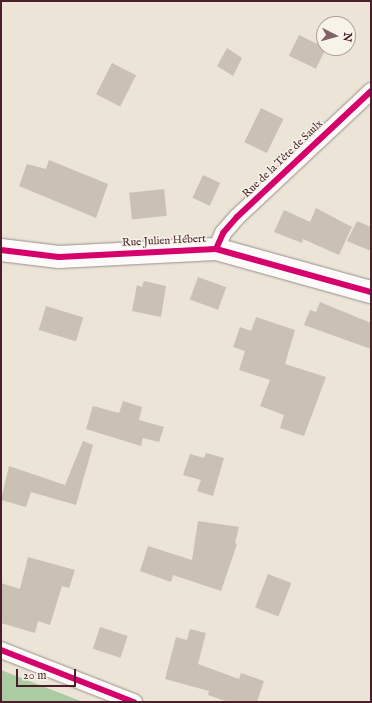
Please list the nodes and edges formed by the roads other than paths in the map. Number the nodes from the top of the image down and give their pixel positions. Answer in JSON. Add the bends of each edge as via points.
{"nodes":[{"id":1,"x":371,"y":91,"type":"edge"},
{"id":2,"x":216,"y":249,"type":"junction"},
{"id":3,"x":1,"y":250,"type":"edge"},
{"id":4,"x":371,"y":292,"type":"edge"},
{"id":5,"x":1,"y":650,"type":"edge"},
{"id":6,"x":134,"y":702,"type":"edge"}],
"edges":[{"from":1,"to":2,"type":"street","name":"Rue de la Tête de Saulx","via":[[237,217],[223,234]]},
{"from":2,"to":3,"type":"street","name":"Rue Julien Hébert","via":[[59,257]]},
{"from":2,"to":4,"type":"street","name":"Rue Julien Hébert"},
{"from":5,"to":6,"type":"street"}]}
